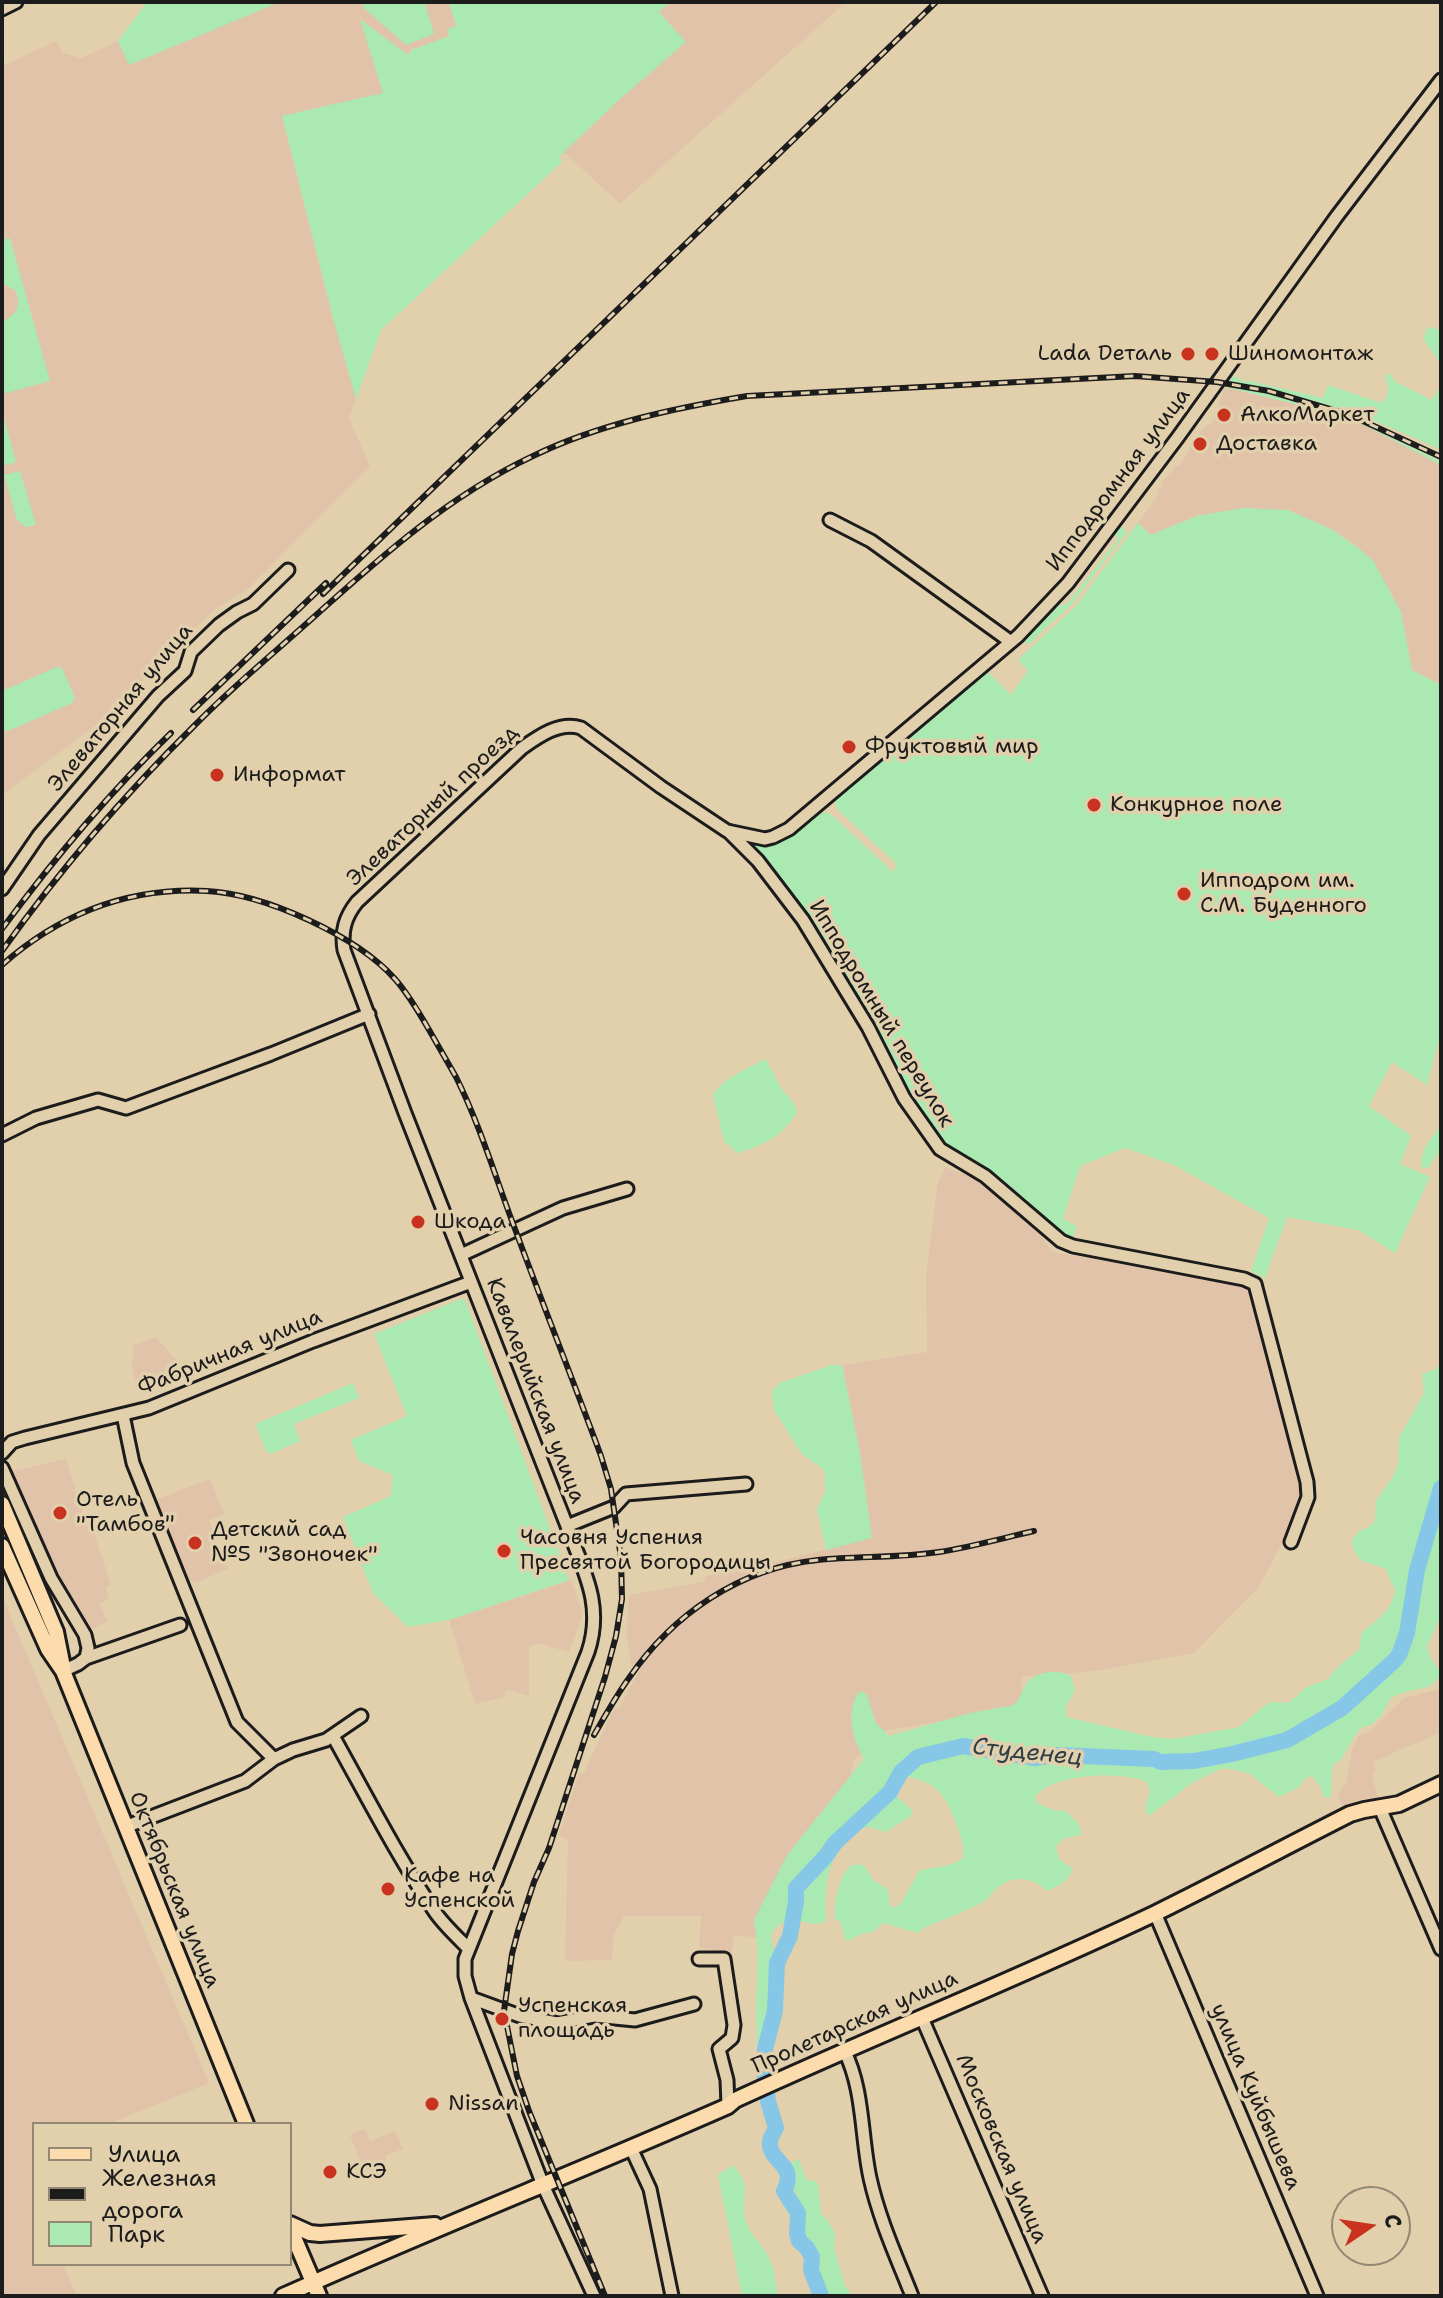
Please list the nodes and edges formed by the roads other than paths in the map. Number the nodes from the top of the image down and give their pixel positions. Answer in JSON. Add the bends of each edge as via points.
{"nodes":[{"id":1,"x":16,"y":2,"type":"edge"},
{"id":2,"x":2,"y":9,"type":"edge"},
{"id":3,"x":1441,"y":80,"type":"edge"},
{"id":4,"x":830,"y":520,"type":"dead end"},
{"id":5,"x":288,"y":570,"type":"dead end"},
{"id":6,"x":1011,"y":642,"type":"junction"},
{"id":7,"x":727,"y":831,"type":"junction"},
{"id":8,"x":765,"y":839,"type":"joint"},
{"id":9,"x":2,"y":889,"type":"edge"},
{"id":10,"x":344,"y":925,"type":"joint"},
{"id":11,"x":369,"y":1014,"type":"junction"},
{"id":12,"x":2,"y":1135,"type":"edge"},
{"id":13,"x":627,"y":1189,"type":"dead end"},
{"id":14,"x":461,"y":1255,"type":"junction"},
{"id":15,"x":471,"y":1282,"type":"junction"},
{"id":16,"x":123,"y":1415,"type":"junction"},
{"id":17,"x":2,"y":1452,"type":"edge"},
{"id":18,"x":2,"y":1468,"type":"edge"},
{"id":19,"x":746,"y":1484,"type":"dead end"},
{"id":20,"x":2,"y":1504,"type":"edge"},
{"id":21,"x":567,"y":1526,"type":"junction"},
{"id":22,"x":1291,"y":1542,"type":"dead end"},
{"id":23,"x":2,"y":1546,"type":"edge"},
{"id":24,"x":44,"y":1624,"type":"junction"},
{"id":25,"x":180,"y":1625,"type":"dead end"},
{"id":26,"x":86,"y":1658,"type":"junction"},
{"id":27,"x":63,"y":1671,"type":"junction"},
{"id":28,"x":361,"y":1716,"type":"dead end"},
{"id":29,"x":333,"y":1736,"type":"junction"},
{"id":30,"x":274,"y":1759,"type":"junction"},
{"id":31,"x":1441,"y":1784,"type":"edge"},
{"id":32,"x":1380,"y":1808,"type":"junction"},
{"id":33,"x":125,"y":1827,"type":"junction"},
{"id":34,"x":1155,"y":1913,"type":"junction"},
{"id":35,"x":468,"y":1948,"type":"junction"},
{"id":36,"x":1441,"y":1949,"type":"edge"},
{"id":37,"x":699,"y":1959,"type":"dead end"},
{"id":38,"x":471,"y":1998,"type":"junction"},
{"id":39,"x":694,"y":2004,"type":"dead end"},
{"id":40,"x":922,"y":2018,"type":"junction"},
{"id":41,"x":844,"y":2050,"type":"junction"},
{"id":42,"x":732,"y":2103,"type":"junction"},
{"id":43,"x":245,"y":2122,"type":"edge"},
{"id":44,"x":631,"y":2148,"type":"junction"},
{"id":45,"x":543,"y":2185,"type":"junction"},
{"id":46,"x":447,"y":2224,"type":"junction"},
{"id":47,"x":292,"y":2227,"type":"edge"},
{"id":48,"x":292,"y":2231,"type":"edge"},
{"id":49,"x":316,"y":2289,"type":"edge"},
{"id":50,"x":283,"y":2296,"type":"edge"},
{"id":51,"x":594,"y":2296,"type":"edge"},
{"id":52,"x":672,"y":2296,"type":"edge"},
{"id":53,"x":912,"y":2296,"type":"edge"},
{"id":54,"x":1042,"y":2296,"type":"edge"},
{"id":55,"x":1317,"y":2296,"type":"edge"}],
"edges":[{"from":1,"to":2,"type":"street"},
{"from":3,"to":6,"type":"street","name":"Ипподромная улица","via":[[1085,562]]},
{"from":4,"to":6,"type":"street","via":[[871,541]]},
{"from":5,"to":9,"type":"street","name":"Элеваторная улица","via":[[191,652],[185,671],[39,835]]},
{"from":6,"to":8,"type":"street","name":"Ипподромная улица","via":[[800,821]]},
{"from":7,"to":8,"type":"street","name":"Элеваторный проезд"},
{"from":7,"to":10,"type":"street","name":"Элеваторный проезд","via":[[581,728],[564,726],[522,748],[357,902]]},
{"from":7,"to":22,"type":"street","name":"Ипподромный переулок","via":[[758,861],[803,920],[904,1098],[940,1149],[985,1176],[1061,1241],[1255,1284],[1307,1482],[1308,1497]]},
{"from":10,"to":11,"type":"street","name":"Кавалерийская улица","via":[[344,950]]},
{"from":11,"to":12,"type":"street","via":[[126,1108],[98,1100],[36,1118]]},
{"from":11,"to":14,"type":"street","name":"Кавалерийская улица"},
{"from":13,"to":14,"type":"street","via":[[563,1208]]},
{"from":14,"to":15,"type":"street","name":"Кавалерийская улица"},
{"from":15,"to":16,"type":"street","name":"Фабричная улица"},
{"from":15,"to":21,"type":"street","name":"Кавалерийская улица"},
{"from":16,"to":17,"type":"street","name":"Фабричная улица","via":[[25,1438]]},
{"from":16,"to":30,"type":"street","via":[[133,1463],[237,1722]]},
{"from":18,"to":26,"type":"street","via":[[51,1578],[85,1635]]},
{"from":19,"to":21,"type":"street","via":[[626,1494],[614,1507]]},
{"from":20,"to":24,"type":"main road"},
{"from":21,"to":35,"type":"street","name":"Кавалерийская улица","via":[[591,1594],[593,1637]]},
{"from":23,"to":24,"type":"main road"},
{"from":24,"to":27,"type":"main road","name":"Октябрьская улица","via":[[61,1651]]},
{"from":25,"to":26,"type":"street"},
{"from":26,"to":27,"type":"street"},
{"from":27,"to":33,"type":"main road","name":"Октябрьская улица"},
{"from":28,"to":29,"type":"street"},
{"from":29,"to":30,"type":"street"},
{"from":29,"to":35,"type":"street","via":[[406,1870]]},
{"from":30,"to":33,"type":"street","via":[[245,1781]]},
{"from":31,"to":32,"type":"main road","name":"Пролетарская улица"},
{"from":32,"to":34,"type":"main road","name":"Пролетарская улица","via":[[1350,1814]]},
{"from":32,"to":36,"type":"street"},
{"from":33,"to":43,"type":"main road","name":"Октябрьская улица"},
{"from":34,"to":40,"type":"main road","name":"Пролетарская улица"},
{"from":34,"to":55,"type":"street","name":"улица Куйбышева"},
{"from":35,"to":38,"type":"street","name":"Кавалерийская улица","via":[[465,1976]]},
{"from":37,"to":42,"type":"street","via":[[724,1959],[734,2025],[732,2038],[719,2049]]},
{"from":38,"to":39,"type":"street","via":[[557,2023],[594,2016],[635,2020]]},
{"from":38,"to":45,"type":"street","name":"Кавалерийская улица"},
{"from":40,"to":41,"type":"main road","name":"Пролетарская улица"},
{"from":40,"to":54,"type":"street","name":"Московская улица"},
{"from":41,"to":42,"type":"main road","name":"Пролетарская улица"},
{"from":41,"to":53,"type":"street","via":[[857,2087],[878,2207]]},
{"from":42,"to":44,"type":"main road","name":"Пролетарская улица"},
{"from":44,"to":45,"type":"main road","name":"Пролетарская улица"},
{"from":44,"to":52,"type":"street","via":[[650,2189]]},
{"from":45,"to":46,"type":"main road","name":"Пролетарская улица"},
{"from":45,"to":51,"type":"street","name":"Кавалерийская улица"},
{"from":46,"to":47,"type":"main road","via":[[320,2234]]},
{"from":46,"to":49,"type":"main road","name":"Пролетарская улица"},
{"from":48,"to":49,"type":"main road"},
{"from":49,"to":50,"type":"main road","name":"Пролетарская улица"}]}
